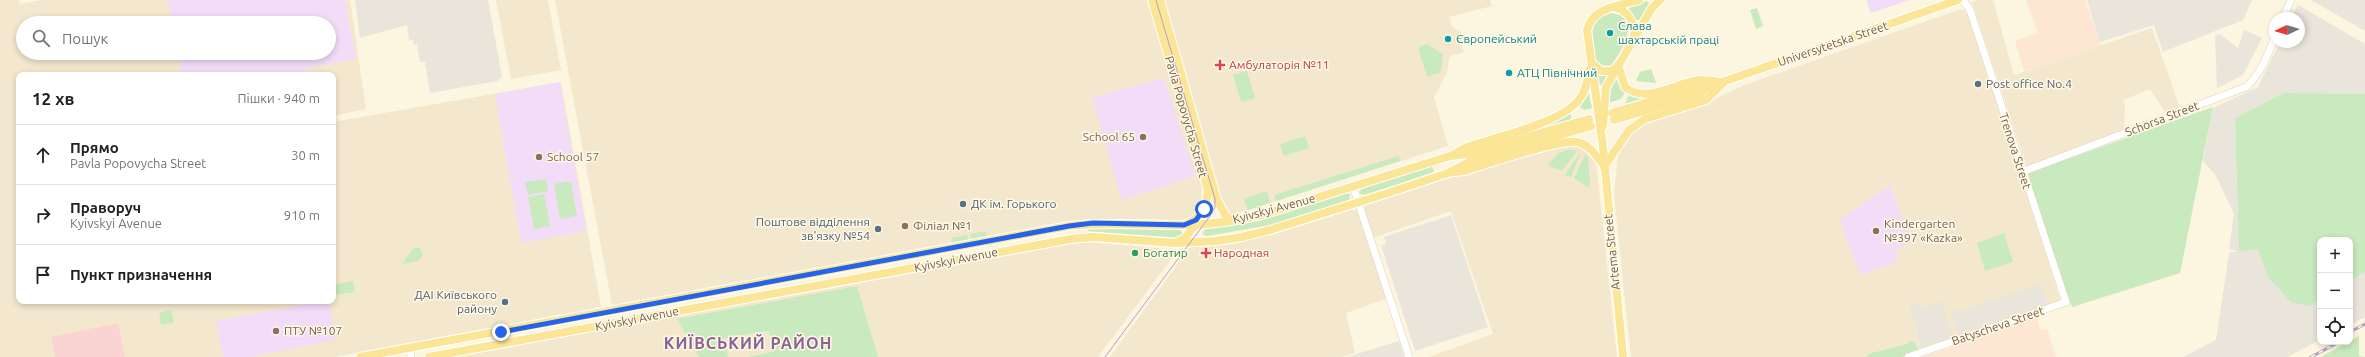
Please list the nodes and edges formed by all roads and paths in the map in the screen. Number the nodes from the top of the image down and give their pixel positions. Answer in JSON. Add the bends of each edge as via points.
{"nodes":[{"id":1,"x":1152,"y":0,"type":"edge"},
{"id":2,"x":1160,"y":0,"type":"edge"},
{"id":3,"x":1639,"y":0,"type":"edge"},
{"id":4,"x":1660,"y":0,"type":"edge"},
{"id":5,"x":1958,"y":0,"type":"edge"},
{"id":6,"x":1963,"y":0,"type":"edge"},
{"id":7,"x":2291,"y":0,"type":"edge"},
{"id":8,"x":1614,"y":7,"type":"junction"},
{"id":9,"x":2286,"y":12,"type":"edge"},
{"id":10,"x":1634,"y":38,"type":"junction"},
{"id":11,"x":2270,"y":48,"type":"edge"},
{"id":12,"x":1590,"y":49,"type":"junction"},
{"id":13,"x":1592,"y":63,"type":"junction"},
{"id":14,"x":1617,"y":67,"type":"junction"},
{"id":15,"x":1700,"y":80,"type":"junction"},
{"id":16,"x":1724,"y":82,"type":"junction"},
{"id":17,"x":1708,"y":87,"type":"junction"},
{"id":18,"x":1613,"y":116,"type":"dead end"},
{"id":19,"x":1602,"y":147,"type":"junction"},
{"id":20,"x":1450,"y":156,"type":"junction"},
{"id":21,"x":1604,"y":167,"type":"junction"},
{"id":22,"x":1448,"y":172,"type":"junction"},
{"id":23,"x":2022,"y":172,"type":"junction"},
{"id":24,"x":1213,"y":186,"type":"junction"},
{"id":25,"x":1353,"y":186,"type":"junction"},
{"id":26,"x":1358,"y":202,"type":"junction"},
{"id":27,"x":1236,"y":220,"type":"junction"},
{"id":28,"x":1089,"y":224,"type":"junction"},
{"id":29,"x":1184,"y":225,"type":"junction"},
{"id":30,"x":1196,"y":225,"type":"junction"},
{"id":31,"x":1069,"y":226,"type":"junction"},
{"id":32,"x":1084,"y":238,"type":"junction"},
{"id":33,"x":1070,"y":239,"type":"junction"},
{"id":34,"x":1176,"y":243,"type":"junction"},
{"id":35,"x":2066,"y":302,"type":"joint"},
{"id":36,"x":410,"y":348,"type":"junction"},
{"id":37,"x":360,"y":357,"type":"edge"},
{"id":38,"x":411,"y":357,"type":"edge"},
{"id":39,"x":429,"y":357,"type":"edge"},
{"id":40,"x":1409,"y":357,"type":"edge"},
{"id":41,"x":1623,"y":357,"type":"edge"},
{"id":42,"x":1908,"y":357,"type":"edge"}],
"edges":[{"from":1,"to":29,"type":"main road","name":"Pavla Popovycha Street","via":[[1208,190],[1208,201],[1204,209],[1196,220]]},
{"from":2,"to":24,"type":"main road","name":"Pavla Popovycha Street"},
{"from":3,"to":8,"type":"main road","name":"Artema Street"},
{"from":4,"to":10,"type":"main road","name":"Artema Street","via":[[1652,8]]},
{"from":5,"to":16,"type":"main road","name":"Universytetska Street"},
{"from":6,"to":23,"type":"street","name":"Trenova Street","via":[[1970,10]]},
{"from":7,"to":9,"type":"street"},
{"from":8,"to":10,"type":"main road","via":[[1628,15]]},
{"from":8,"to":12,"type":"main road","name":"Artema Street","via":[[1598,12],[1590,20],[1587,30]]},
{"from":10,"to":14,"type":"main road","name":"Artema Street"},
{"from":11,"to":23,"type":"street","name":"Schorsa Street","via":[[2261,69],[2246,87]]},
{"from":12,"to":13,"type":"main road","name":"Artema Street"},
{"from":12,"to":20,"type":"main road","via":[[1588,77],[1582,94],[1566,112],[1466,147]]},
{"from":13,"to":14,"type":"main road","via":[[1601,71],[1610,71]]},
{"from":13,"to":19,"type":"main road","name":"Artema Street"},
{"from":14,"to":15,"type":"main road","via":[[1625,86],[1638,94],[1650,94]]},
{"from":14,"to":19,"type":"main road","name":"Artema Street","via":[[1605,92]]},
{"from":15,"to":16,"type":"main road"},
{"from":15,"to":17,"type":"main road","via":[[1706,82]]},
{"from":16,"to":17,"type":"main road","name":"Universytetska Street"},
{"from":16,"to":21,"type":"main road","via":[[1706,100],[1645,119],[1629,130]]},
{"from":17,"to":18,"type":"main road","name":"Universytetska Street","via":[[1700,94]]},
{"from":19,"to":21,"type":"main road","name":"Artema Street"},
{"from":20,"to":22,"type":"main road","name":"Kyivskyi Avenue","via":[[1468,154],[1590,123],[1471,161]]},
{"from":20,"to":25,"type":"main road","name":"Kyivskyi Avenue"},
{"from":21,"to":22,"type":"main road","via":[[1592,149],[1586,145],[1566,142],[1465,171]]},
{"from":21,"to":41,"type":"main road","name":"Artema Street"},
{"from":22,"to":26,"type":"main road","name":"Kyivskyi Avenue"},
{"from":23,"to":35,"type":"street","name":"Trenova Street"},
{"from":24,"to":27,"type":"main road","name":"Pavla Popovycha Street","via":[[1221,210],[1227,218]]},
{"from":24,"to":30,"type":"main road","via":[[1206,213]]},
{"from":25,"to":26,"type":"street"},
{"from":25,"to":27,"type":"main road","name":"Kyivskyi Avenue"},
{"from":26,"to":34,"type":"main road","name":"Kyivskyi Avenue","via":[[1242,237]]},
{"from":26,"to":40,"type":"street"},
{"from":27,"to":30,"type":"main road","name":"Kyivskyi Avenue"},
{"from":28,"to":29,"type":"main road","name":"Kyivskyi Avenue"},
{"from":28,"to":31,"type":"main road","name":"Kyivskyi Avenue"},
{"from":28,"to":32,"type":"main road","via":[[1084,230]]},
{"from":29,"to":30,"type":"main road","name":"Kyivskyi Avenue"},
{"from":30,"to":34,"type":"main road","via":[[1185,238]]},
{"from":31,"to":33,"type":"main road","via":[[1077,230]]},
{"from":31,"to":36,"type":"main road","name":"Kyivskyi Avenue"},
{"from":32,"to":33,"type":"main road","name":"Kyivskyi Avenue"},
{"from":32,"to":34,"type":"main road","name":"Kyivskyi Avenue"},
{"from":33,"to":39,"type":"main road","name":"Kyivskyi Avenue"},
{"from":35,"to":42,"type":"street","name":"Batyscheva Street"},
{"from":36,"to":37,"type":"main road","name":"Kyivskyi Avenue"},
{"from":36,"to":38,"type":"street"}]}
